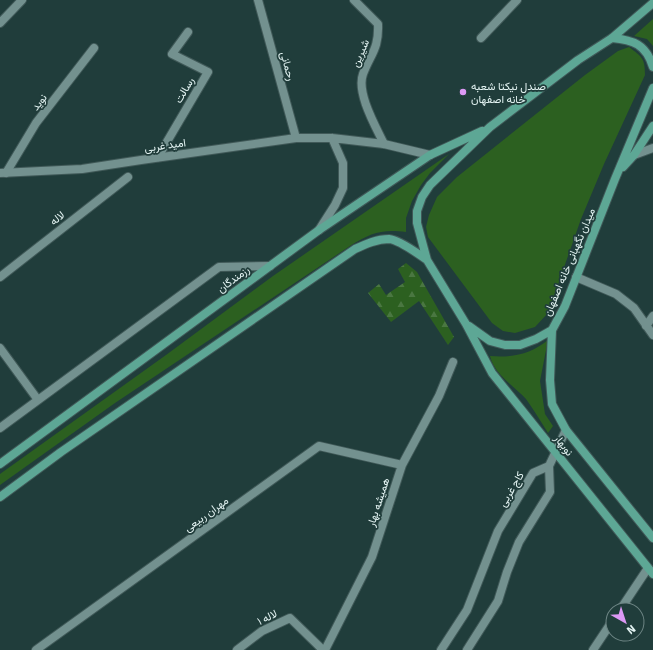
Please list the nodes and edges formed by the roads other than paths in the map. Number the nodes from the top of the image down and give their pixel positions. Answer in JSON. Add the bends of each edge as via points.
{"nodes":[{"id":1,"x":22,"y":0,"type":"edge"},
{"id":2,"x":258,"y":0,"type":"edge"},
{"id":3,"x":354,"y":0,"type":"edge"},
{"id":4,"x":514,"y":1,"type":"edge"},
{"id":5,"x":653,"y":3,"type":"edge"},
{"id":6,"x":0,"y":23,"type":"edge"},
{"id":7,"x":188,"y":32,"type":"dead end"},
{"id":8,"x":481,"y":38,"type":"dead end"},
{"id":9,"x":612,"y":38,"type":"junction"},
{"id":10,"x":94,"y":48,"type":"dead end"},
{"id":11,"x":653,"y":67,"type":"edge"},
{"id":12,"x":653,"y":88,"type":"edge"},
{"id":13,"x":653,"y":126,"type":"edge"},
{"id":14,"x":490,"y":127,"type":"junction"},
{"id":15,"x":296,"y":138,"type":"junction"},
{"id":16,"x":332,"y":138,"type":"junction"},
{"id":17,"x":384,"y":144,"type":"junction"},
{"id":18,"x":653,"y":148,"type":"edge"},
{"id":19,"x":430,"y":155,"type":"junction"},
{"id":20,"x":634,"y":155,"type":"junction"},
{"id":21,"x":158,"y":158,"type":"junction"},
{"id":22,"x":619,"y":172,"type":"junction"},
{"id":23,"x":3,"y":173,"type":"edge"},
{"id":24,"x":128,"y":177,"type":"dead end"},
{"id":25,"x":319,"y":230,"type":"junction"},
{"id":26,"x":427,"y":260,"type":"junction"},
{"id":27,"x":270,"y":266,"type":"junction"},
{"id":28,"x":0,"y":277,"type":"edge"},
{"id":29,"x":576,"y":277,"type":"junction"},
{"id":30,"x":653,"y":316,"type":"edge"},
{"id":31,"x":466,"y":324,"type":"junction"},
{"id":32,"x":646,"y":326,"type":"junction"},
{"id":33,"x":552,"y":330,"type":"junction"},
{"id":34,"x":653,"y":335,"type":"edge"},
{"id":35,"x":0,"y":348,"type":"edge"},
{"id":36,"x":453,"y":362,"type":"dead end"},
{"id":37,"x":38,"y":400,"type":"junction"},
{"id":38,"x":0,"y":428,"type":"edge"},
{"id":39,"x":566,"y":430,"type":"junction"},
{"id":40,"x":556,"y":452,"type":"junction"},
{"id":41,"x":0,"y":464,"type":"edge"},
{"id":42,"x":402,"y":466,"type":"junction"},
{"id":43,"x":549,"y":466,"type":"junction"},
{"id":44,"x":0,"y":497,"type":"edge"},
{"id":45,"x":653,"y":538,"type":"edge"},
{"id":46,"x":651,"y":571,"type":"edge"},
{"id":47,"x":626,"y":602,"type":"edge"},
{"id":48,"x":605,"y":632,"type":"edge"},
{"id":49,"x":36,"y":650,"type":"edge"},
{"id":50,"x":237,"y":650,"type":"edge"},
{"id":51,"x":324,"y":650,"type":"edge"},
{"id":52,"x":441,"y":650,"type":"edge"},
{"id":53,"x":467,"y":650,"type":"edge"},
{"id":54,"x":593,"y":650,"type":"edge"}],
"edges":[{"from":1,"to":6,"type":"street"},
{"from":2,"to":15,"type":"street","name":"رحمانی"},
{"from":3,"to":17,"type":"street","name":"شیرین","via":[[378,24],[374,54],[362,75],[361,88]]},
{"from":4,"to":8,"type":"street"},
{"from":5,"to":9,"type":"main road","name":"میدان نگهبانی خانه اصفهان"},
{"from":7,"to":21,"type":"street","name":"رسالت","via":[[172,54],[208,72]]},
{"from":9,"to":11,"type":"main road","via":[[629,40],[641,46],[651,59]]},
{"from":9,"to":14,"type":"main road","name":"میدان نگهبانی خانه اصفهان","via":[[578,60]]},
{"from":10,"to":23,"type":"street","name":"نوید","via":[[36,123]]},
{"from":12,"to":22,"type":"main road","name":"میدان نگهبانی خانه اصفهان"},
{"from":13,"to":20,"type":"main road"},
{"from":14,"to":19,"type":"main road","name":"رزمندگان"},
{"from":14,"to":26,"type":"main road","name":"میدان نگهبانی خانه اصفهان","via":[[430,185],[422,197],[417,211],[417,223]]},
{"from":15,"to":16,"type":"street","name":"امید غربی"},
{"from":15,"to":21,"type":"street","name":"امید غربی"},
{"from":16,"to":17,"type":"street","name":"امید غربی"},
{"from":16,"to":25,"type":"street","via":[[343,163],[343,188]]},
{"from":17,"to":19,"type":"street","name":"امید غربی"},
{"from":18,"to":20,"type":"street"},
{"from":19,"to":25,"type":"main road","name":"رزمندگان"},
{"from":20,"to":22,"type":"main road"},
{"from":21,"to":23,"type":"street","name":"امید غربی","via":[[82,169]]},
{"from":22,"to":29,"type":"main road","name":"میدان نگهبانی خانه اصفهان"},
{"from":24,"to":28,"type":"street","name":"لاله"},
{"from":25,"to":27,"type":"main road","name":"رزمندگان"},
{"from":26,"to":31,"type":"main road","name":"میدان نگهبانی خانه اصفهان"},
{"from":26,"to":44,"type":"main road","via":[[390,239],[373,241],[355,248]]},
{"from":27,"to":37,"type":"street","via":[[219,266]]},
{"from":27,"to":41,"type":"main road","name":"رزمندگان"},
{"from":29,"to":32,"type":"street","via":[[616,294],[634,308]]},
{"from":29,"to":33,"type":"main road","name":"میدان نگهبانی خانه اصفهان"},
{"from":30,"to":32,"type":"street"},
{"from":31,"to":33,"type":"main road","name":"میدان نگهبانی خانه اصفهان","via":[[490,341],[505,345],[520,345]]},
{"from":31,"to":40,"type":"main road","name":"نوبهار","via":[[492,373]]},
{"from":32,"to":34,"type":"street"},
{"from":33,"to":39,"type":"main road","name":"نوبهار","via":[[552,404]]},
{"from":35,"to":37,"type":"street"},
{"from":36,"to":42,"type":"street","name":"همیشه بهار","via":[[439,396]]},
{"from":37,"to":38,"type":"street"},
{"from":39,"to":40,"type":"street"},
{"from":39,"to":45,"type":"main road","name":"نوبهار"},
{"from":40,"to":43,"type":"street"},
{"from":40,"to":46,"type":"main road","name":"نوبهار"},
{"from":42,"to":49,"type":"street","name":"مهران ربیعی","via":[[319,446]]},
{"from":42,"to":51,"type":"street","name":"همیشه بهار","via":[[372,557]]},
{"from":43,"to":52,"type":"street","name":"کاج غربی","via":[[533,473],[498,531],[467,610]]},
{"from":43,"to":53,"type":"street","via":[[550,492],[519,542],[498,601]]},
{"from":46,"to":47,"type":"street"},
{"from":48,"to":54,"type":"street"},
{"from":50,"to":51,"type":"street","name":"لاله ۱","via":[[262,631],[290,618]]}]}
